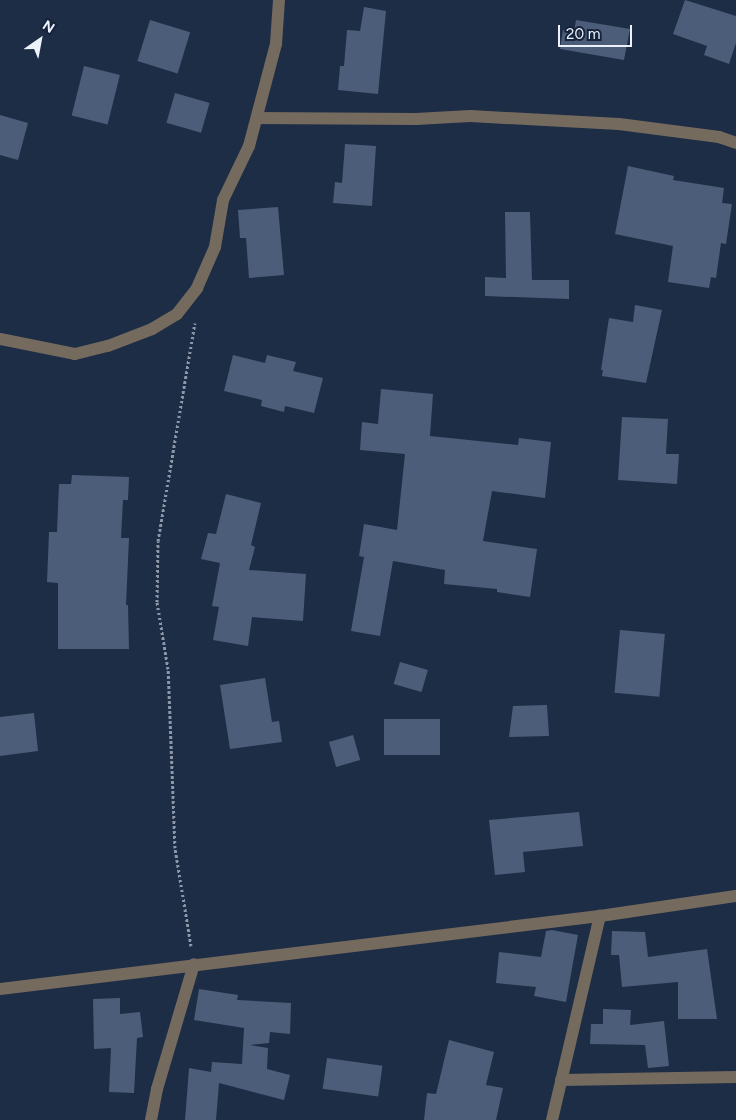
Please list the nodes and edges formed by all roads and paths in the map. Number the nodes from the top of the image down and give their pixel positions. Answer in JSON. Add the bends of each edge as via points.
{"nodes":[{"id":1,"x":279,"y":0,"type":"edge"},
{"id":2,"x":257,"y":118,"type":"junction"},
{"id":3,"x":736,"y":142,"type":"edge"},
{"id":4,"x":197,"y":288,"type":"junction"},
{"id":5,"x":0,"y":339,"type":"edge"},
{"id":6,"x":736,"y":896,"type":"edge"},
{"id":7,"x":600,"y":916,"type":"junction"},
{"id":8,"x":194,"y":964,"type":"junction"},
{"id":9,"x":0,"y":989,"type":"edge"},
{"id":10,"x":736,"y":1077,"type":"edge"},
{"id":11,"x":561,"y":1080,"type":"junction"},
{"id":12,"x":151,"y":1120,"type":"edge"},
{"id":13,"x":552,"y":1120,"type":"edge"}],
"edges":[{"from":1,"to":2,"type":"street","via":[[276,44]]},
{"from":2,"to":3,"type":"street","via":[[470,116],[619,124]]},
{"from":2,"to":4,"type":"street","via":[[249,146],[223,200],[215,247]]},
{"from":4,"to":5,"type":"street","via":[[177,314],[108,346],[75,354]]},
{"from":4,"to":8,"type":"path","via":[[194,330],[158,541],[158,602],[168,669],[175,848]]},
{"from":6,"to":7,"type":"street"},
{"from":7,"to":8,"type":"street"},
{"from":7,"to":11,"type":"street"},
{"from":8,"to":9,"type":"street"},
{"from":8,"to":12,"type":"street"},
{"from":10,"to":11,"type":"street"},
{"from":11,"to":13,"type":"street"}]}
